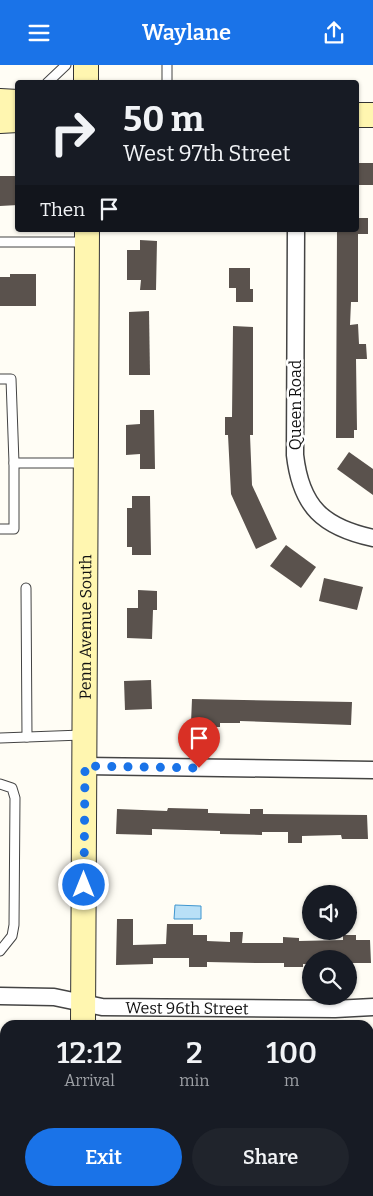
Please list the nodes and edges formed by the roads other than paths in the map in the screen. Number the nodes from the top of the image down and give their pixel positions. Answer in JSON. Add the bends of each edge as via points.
{"nodes":[{"id":1,"x":66,"y":65,"type":"edge"},
{"id":2,"x":86,"y":65,"type":"edge"},
{"id":3,"x":167,"y":65,"type":"edge"},
{"id":4,"x":50,"y":80,"type":"edge"},
{"id":5,"x":86,"y":80,"type":"edge"},
{"id":6,"x":167,"y":80,"type":"edge"},
{"id":7,"x":15,"y":95,"type":"edge"},
{"id":8,"x":0,"y":100,"type":"edge"},
{"id":9,"x":15,"y":102,"type":"edge"},
{"id":10,"x":359,"y":115,"type":"edge"},
{"id":11,"x":373,"y":115,"type":"edge"},
{"id":12,"x":15,"y":120,"type":"edge"},
{"id":13,"x":0,"y":121,"type":"edge"},
{"id":14,"x":0,"y":125,"type":"edge"},
{"id":15,"x":15,"y":128,"type":"edge"},
{"id":16,"x":296,"y":232,"type":"edge"},
{"id":17,"x":87,"y":236,"type":"edge"},
{"id":18,"x":0,"y":242,"type":"edge"},
{"id":19,"x":0,"y":379,"type":"edge"},
{"id":20,"x":14,"y":463,"type":"junction"},
{"id":21,"x":86,"y":463,"type":"junction"},
{"id":22,"x":0,"y":529,"type":"edge"},
{"id":23,"x":373,"y":538,"type":"edge"},
{"id":24,"x":26,"y":588,"type":"dead end"},
{"id":25,"x":85,"y":735,"type":"junction"},
{"id":26,"x":27,"y":737,"type":"junction"},
{"id":27,"x":0,"y":738,"type":"edge"},
{"id":28,"x":85,"y":766,"type":"junction"},
{"id":29,"x":373,"y":771,"type":"edge"},
{"id":30,"x":0,"y":784,"type":"edge"},
{"id":31,"x":0,"y":951,"type":"edge"},
{"id":32,"x":0,"y":997,"type":"edge"},
{"id":33,"x":373,"y":1007,"type":"edge"},
{"id":34,"x":83,"y":1014,"type":"edge"}],
"edges":[{"from":1,"to":4,"type":"lane"},
{"from":2,"to":5,"type":"main road"},
{"from":3,"to":6,"type":"lane"},
{"from":7,"to":8,"type":"lane"},
{"from":8,"to":9,"type":"main road"},
{"from":10,"to":11,"type":"main road"},
{"from":12,"to":13,"type":"main road"},
{"from":14,"to":15,"type":"lane"},
{"from":16,"to":23,"type":"street","name":"Queen Road","via":[[294,455],[297,477],[305,498],[320,515],[338,528]]},
{"from":17,"to":18,"type":"lane"},
{"from":17,"to":21,"type":"main road","name":"Penn Avenue South"},
{"from":19,"to":20,"type":"lane","via":[[11,379]]},
{"from":20,"to":21,"type":"lane"},
{"from":20,"to":22,"type":"lane","via":[[14,529]]},
{"from":21,"to":25,"type":"main road","name":"Penn Avenue South"},
{"from":24,"to":26,"type":"lane"},
{"from":25,"to":26,"type":"lane"},
{"from":25,"to":28,"type":"main road","name":"Penn Avenue South"},
{"from":26,"to":27,"type":"lane"},
{"from":28,"to":29,"type":"street"},
{"from":28,"to":34,"type":"main road","name":"Penn Avenue South"},
{"from":30,"to":31,"type":"lane","via":[[12,788],[15,798],[14,925],[12,937]]},
{"from":32,"to":34,"type":"street","name":"West 96th Street","via":[[54,997]]},
{"from":33,"to":34,"type":"street","name":"West 96th Street","via":[[102,1007]]}]}
